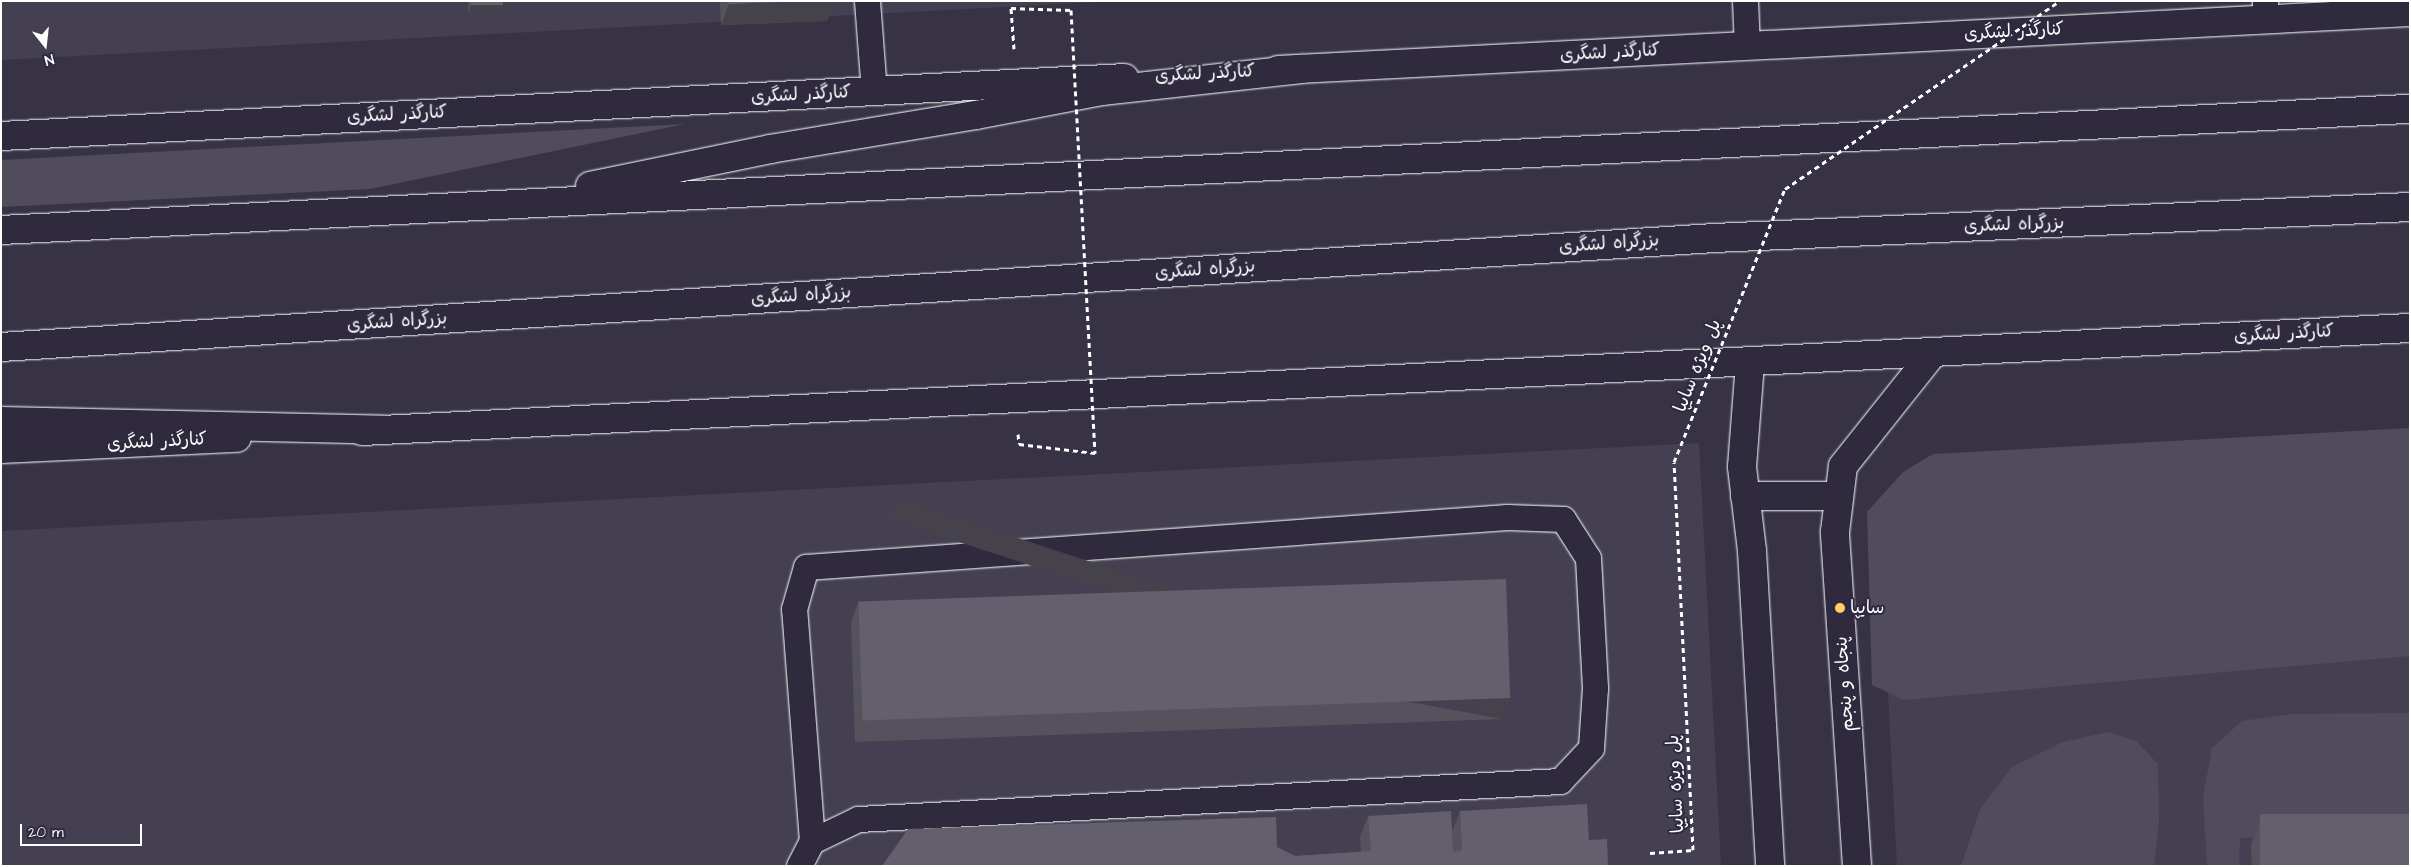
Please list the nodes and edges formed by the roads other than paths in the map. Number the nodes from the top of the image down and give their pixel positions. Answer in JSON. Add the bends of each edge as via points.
{"nodes":[{"id":1,"x":867,"y":1,"type":"edge"},
{"id":2,"x":1745,"y":1,"type":"edge"},
{"id":3,"x":2265,"y":10,"type":"edge"},
{"id":4,"x":2410,"y":12,"type":"edge"},
{"id":5,"x":1747,"y":46,"type":"junction"},
{"id":6,"x":1301,"y":69,"type":"junction"},
{"id":7,"x":874,"y":91,"type":"junction"},
{"id":8,"x":2410,"y":109,"type":"edge"},
{"id":9,"x":1,"y":136,"type":"edge"},
{"id":10,"x":504,"y":204,"type":"junction"},
{"id":11,"x":2410,"y":207,"type":"edge"},
{"id":12,"x":1,"y":230,"type":"edge"},
{"id":13,"x":2410,"y":328,"type":"edge"},
{"id":14,"x":1,"y":347,"type":"edge"},
{"id":15,"x":1932,"y":354,"type":"junction"},
{"id":16,"x":1750,"y":362,"type":"junction"},
{"id":17,"x":1,"y":422,"type":"edge"},
{"id":18,"x":385,"y":430,"type":"junction"},
{"id":19,"x":1,"y":449,"type":"edge"},
{"id":20,"x":1746,"y":496,"type":"junction"},
{"id":21,"x":1839,"y":496,"type":"junction"},
{"id":22,"x":812,"y":841,"type":"junction"},
{"id":23,"x":799,"y":866,"type":"edge"},
{"id":24,"x":1770,"y":866,"type":"edge"},
{"id":25,"x":1857,"y":866,"type":"edge"}],
"edges":[{"from":1,"to":7,"type":"lane"},
{"from":2,"to":5,"type":"lane"},
{"from":3,"to":4,"type":"main road","name":"کنارگذر لشگری"},
{"from":3,"to":5,"type":"main road","name":"کنارگذر لشگری"},
{"from":5,"to":6,"type":"main road","name":"کنارگذر لشگری"},
{"from":6,"to":7,"type":"main road","name":"کنارگذر لشگری"},
{"from":6,"to":10,"type":"main road","via":[[1102,91],[770,149]]},
{"from":7,"to":9,"type":"main road","name":"کنارگذر لشگری"},
{"from":8,"to":10,"type":"main road"},
{"from":10,"to":12,"type":"main road"},
{"from":11,"to":14,"type":"main road","name":"بزرگراه لشگری","via":[[1714,238]]},
{"from":13,"to":15,"type":"main road","name":"کنارگذر لشگری"},
{"from":15,"to":16,"type":"main road","name":"کنارگذر لشگری"},
{"from":15,"to":21,"type":"main road","name":"پنجاه و پنجم","via":[[1843,466]]},
{"from":16,"to":18,"type":"main road","name":"کنارگذر لشگری"},
{"from":16,"to":20,"type":"main road","via":[[1742,467]]},
{"from":17,"to":18,"type":"main road"},
{"from":18,"to":19,"type":"main road","name":"کنارگذر لشگری"},
{"from":20,"to":21,"type":"main road"},
{"from":20,"to":24,"type":"main road"},
{"from":21,"to":25,"type":"main road","name":"پنجاه و پنجم","via":[[1835,532]]},
{"from":22,"to":22,"type":"lane","via":[[858,819],[1560,780],[1591,748],[1595,688],[1588,558],[1563,520],[1506,517],[806,567],[794,609]]},
{"from":22,"to":23,"type":"lane"}]}
